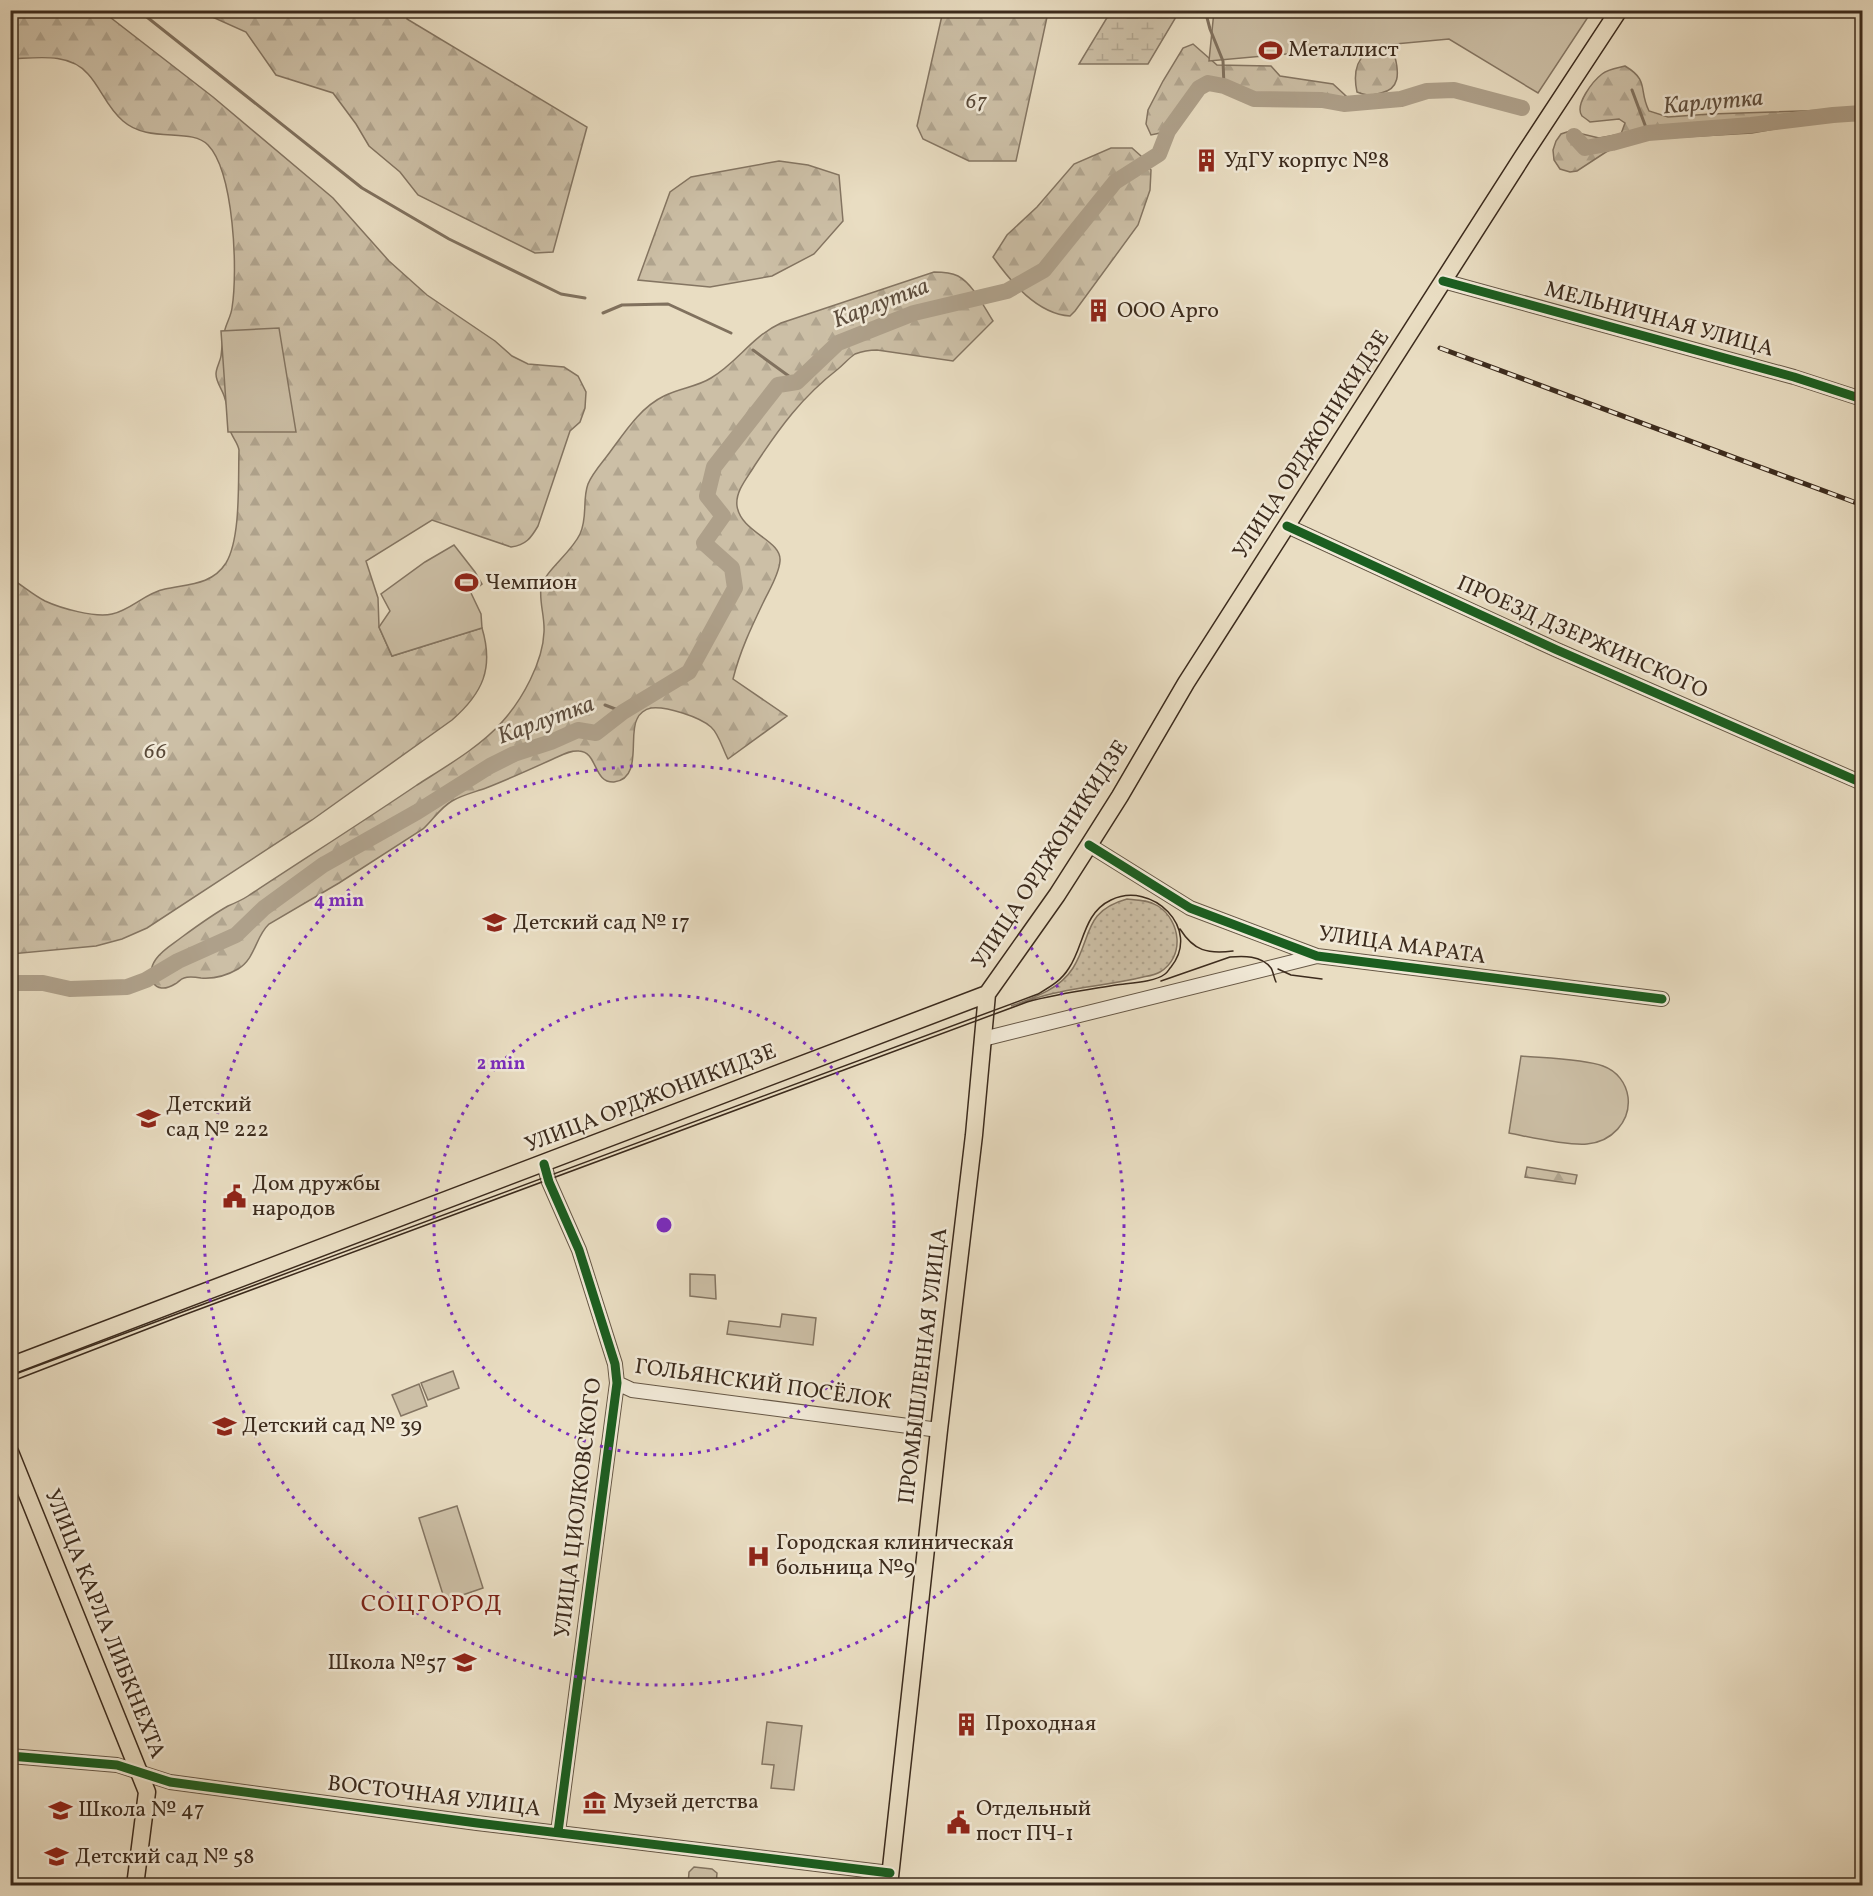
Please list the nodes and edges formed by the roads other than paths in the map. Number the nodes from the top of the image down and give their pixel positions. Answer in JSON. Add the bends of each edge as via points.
{"nodes":[{"id":1,"x":1618,"y":10,"type":"edge"},
{"id":2,"x":1443,"y":281,"type":"junction"},
{"id":3,"x":1863,"y":399,"type":"edge"},
{"id":4,"x":1287,"y":526,"type":"junction"},
{"id":5,"x":1863,"y":783,"type":"edge"},
{"id":6,"x":1089,"y":845,"type":"junction"},
{"id":7,"x":1317,"y":956,"type":"junction"},
{"id":8,"x":987,"y":994,"type":"junction"},
{"id":9,"x":1662,"y":999,"type":"dead end"},
{"id":10,"x":983,"y":1039,"type":"junction"},
{"id":11,"x":544,"y":1164,"type":"junction"},
{"id":12,"x":10,"y":1366,"type":"edge"},
{"id":13,"x":617,"y":1383,"type":"junction"},
{"id":14,"x":939,"y":1430,"type":"junction"},
{"id":15,"x":10,"y":1452,"type":"edge"},
{"id":16,"x":10,"y":1756,"type":"edge"},
{"id":17,"x":139,"y":1772,"type":"junction"},
{"id":18,"x":558,"y":1832,"type":"junction"},
{"id":19,"x":890,"y":1879,"type":"edge"},
{"id":20,"x":135,"y":1886,"type":"edge"}],
"edges":[{"from":1,"to":2,"type":"main road","name":"УЛИЦА ОРДЖОНИКИДЗЕ"},
{"from":2,"to":3,"type":"street","name":"МЕЛЬНИЧНАЯ УЛИЦА"},
{"from":2,"to":4,"type":"main road","name":"УЛИЦА ОРДЖОНИКИДЗЕ"},
{"from":4,"to":5,"type":"street","name":"ПРОЕЗД ДЗЕРЖИНСКОГО","via":[[1557,650]]},
{"from":4,"to":6,"type":"main road","name":"УЛИЦА ОРДЖОНИКИДЗЕ","via":[[1186,683]]},
{"from":6,"to":7,"type":"street","name":"УЛИЦА МАРАТА","via":[[1190,908]]},
{"from":6,"to":8,"type":"main road","name":"УЛИЦА ОРДЖОНИКИДЗЕ"},
{"from":7,"to":9,"type":"street","name":"УЛИЦА МАРАТА"},
{"from":7,"to":10,"type":"street"},
{"from":8,"to":10,"type":"main road","name":"ПРОМЫШЛЕННАЯ УЛИЦА"},
{"from":8,"to":11,"type":"main road","name":"УЛИЦА ОРДЖОНИКИДЗЕ"},
{"from":10,"to":14,"type":"main road","name":"ПРОМЫШЛЕННАЯ УЛИЦА"},
{"from":11,"to":12,"type":"main road","name":"УЛИЦА ОРДЖОНИКИДЗЕ"},
{"from":11,"to":13,"type":"street","name":"УЛИЦА ЦИОЛКОВСКОГО","via":[[579,1250],[615,1364]]},
{"from":13,"to":14,"type":"street","name":"ГОЛЬЯНСКИЙ ПОСЁЛОК","via":[[632,1390]]},
{"from":13,"to":18,"type":"street","name":"УЛИЦА ЦИОЛКОВСКОГО"},
{"from":14,"to":19,"type":"main road","name":"ПРОМЫШЛЕННАЯ УЛИЦА"},
{"from":15,"to":17,"type":"main road","name":"УЛИЦА КАРЛА ЛИБКНЕХТА"},
{"from":16,"to":17,"type":"street","name":"ВОСТОЧНАЯ УЛИЦА","via":[[117,1765]]},
{"from":17,"to":18,"type":"street","name":"ВОСТОЧНАЯ УЛИЦА","via":[[170,1782]]},
{"from":17,"to":20,"type":"main road","name":"УЛИЦА КАРЛА ЛИБКНЕХТА","via":[[147,1792]]},
{"from":18,"to":19,"type":"street","name":"ВОСТОЧНАЯ УЛИЦА"}]}
